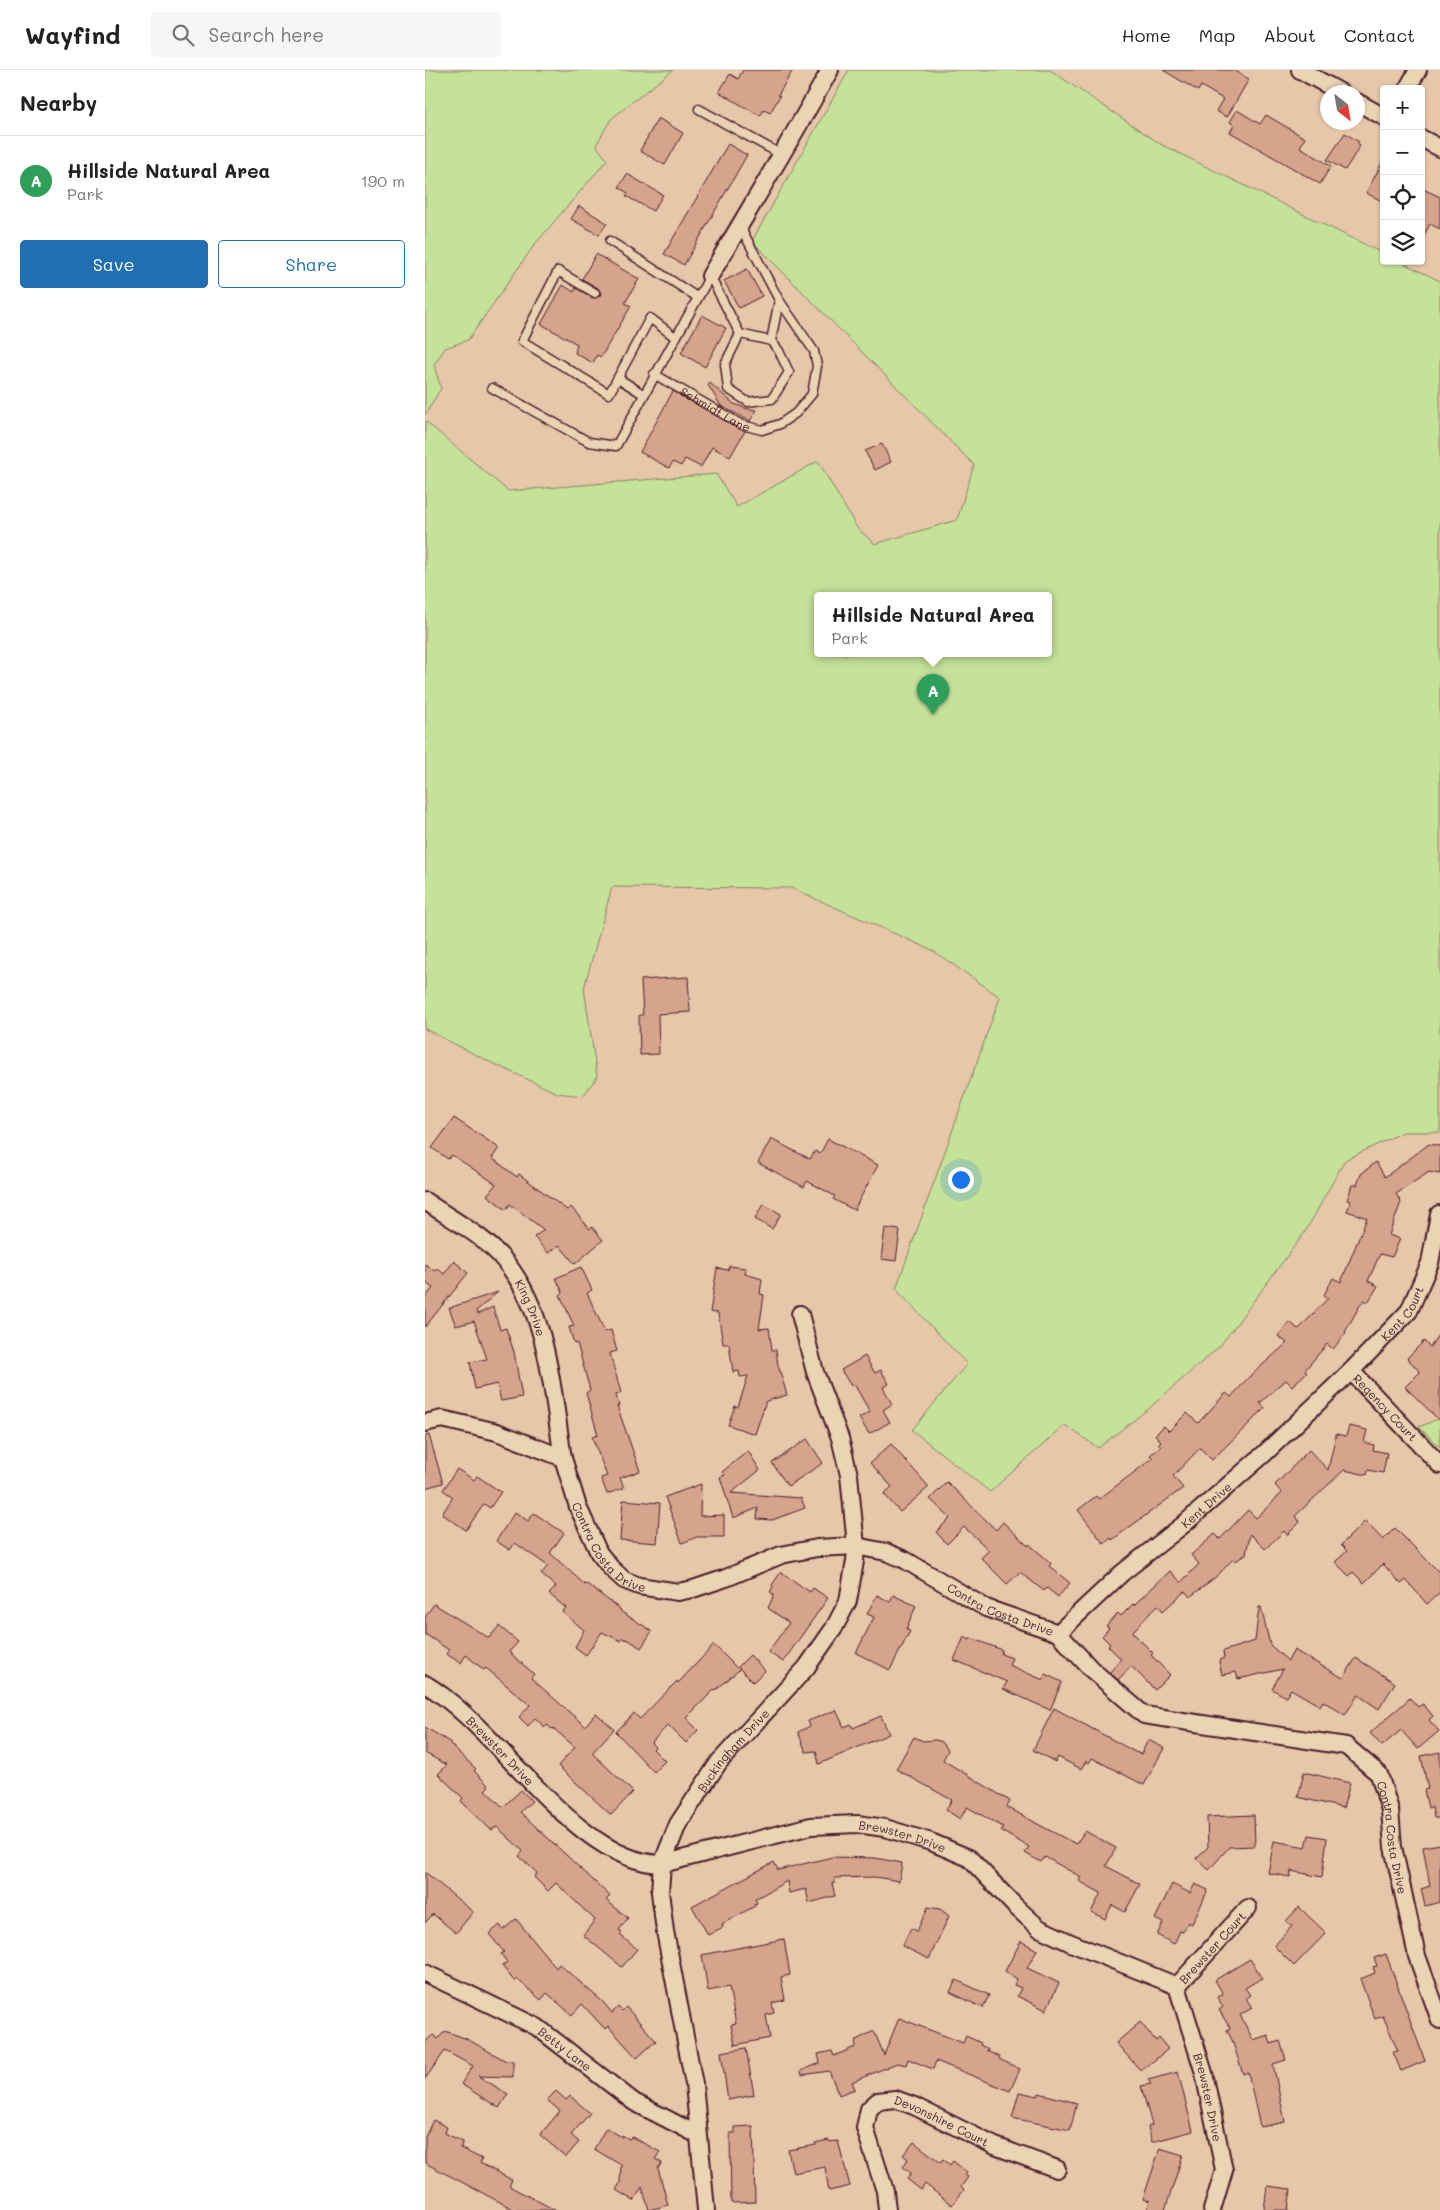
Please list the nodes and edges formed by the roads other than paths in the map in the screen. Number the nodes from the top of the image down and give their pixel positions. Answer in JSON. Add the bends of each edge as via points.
{"nodes":[{"id":1,"x":830,"y":70,"type":"edge"},
{"id":2,"x":1300,"y":70,"type":"edge"},
{"id":3,"x":1418,"y":70,"type":"edge"},
{"id":4,"x":1327,"y":85,"type":"edge"},
{"id":5,"x":1409,"y":85,"type":"edge"},
{"id":6,"x":1365,"y":106,"type":"edge"},
{"id":7,"x":699,"y":109,"type":"dead end"},
{"id":8,"x":1380,"y":115,"type":"edge"},
{"id":9,"x":1425,"y":140,"type":"edge"},
{"id":10,"x":1440,"y":148,"type":"edge"},
{"id":11,"x":782,"y":155,"type":"junction"},
{"id":12,"x":739,"y":226,"type":"junction"},
{"id":13,"x":610,"y":241,"type":"dead end"},
{"id":14,"x":710,"y":276,"type":"junction"},
{"id":15,"x":595,"y":293,"type":"dead end"},
{"id":16,"x":697,"y":298,"type":"junction"},
{"id":17,"x":779,"y":300,"type":"junction"},
{"id":18,"x":740,"y":334,"type":"junction"},
{"id":19,"x":675,"y":337,"type":"junction"},
{"id":20,"x":771,"y":341,"type":"junction"},
{"id":21,"x":654,"y":374,"type":"junction"},
{"id":22,"x":618,"y":378,"type":"junction"},
{"id":23,"x":493,"y":388,"type":"dead end"},
{"id":24,"x":643,"y":394,"type":"junction"},
{"id":25,"x":425,"y":1200,"type":"edge"},
{"id":26,"x":1439,"y":1214,"type":"dead end"},
{"id":27,"x":800,"y":1314,"type":"dead end"},
{"id":28,"x":1351,"y":1371,"type":"junction"},
{"id":29,"x":425,"y":1423,"type":"edge"},
{"id":30,"x":563,"y":1458,"type":"junction"},
{"id":31,"x":1440,"y":1465,"type":"edge"},
{"id":32,"x":856,"y":1546,"type":"junction"},
{"id":33,"x":1058,"y":1633,"type":"junction"},
{"id":34,"x":425,"y":1684,"type":"edge"},
{"id":35,"x":662,"y":1864,"type":"junction"},
{"id":36,"x":1248,"y":1908,"type":"dead end"},
{"id":37,"x":425,"y":1973,"type":"edge"},
{"id":38,"x":1177,"y":1986,"type":"junction"},
{"id":39,"x":1440,"y":2020,"type":"edge"},
{"id":40,"x":698,"y":2135,"type":"junction"},
{"id":41,"x":1057,"y":2169,"type":"dead end"},
{"id":42,"x":706,"y":2210,"type":"edge"},
{"id":43,"x":887,"y":2210,"type":"edge"},
{"id":44,"x":1212,"y":2210,"type":"edge"}],
"edges":[{"from":1,"to":11,"type":"street"},
{"from":2,"to":4,"type":"street"},
{"from":3,"to":5,"type":"street"},
{"from":6,"to":8,"type":"street"},
{"from":7,"to":11,"type":"lane"},
{"from":9,"to":10,"type":"street"},
{"from":11,"to":12,"type":"street"},
{"from":12,"to":14,"type":"street"},
{"from":12,"to":17,"type":"lane","name":"Schmidt Lane"},
{"from":13,"to":16,"type":"lane"},
{"from":14,"to":16,"type":"lane"},
{"from":14,"to":18,"type":"lane"},
{"from":15,"to":22,"type":"lane","via":[[558,271],[521,341],[609,394]]},
{"from":16,"to":19,"type":"lane"},
{"from":17,"to":20,"type":"lane"},
{"from":17,"to":21,"type":"lane","name":"Schmidt Lane","via":[[813,351],[817,366],[811,394],[796,413],[780,424],[761,430],[742,425]]},
{"from":18,"to":20,"type":"lane"},
{"from":18,"to":20,"type":"lane","name":"Schmidt Lane","via":[[725,364],[728,389],[748,402],[772,398],[789,372]]},
{"from":19,"to":21,"type":"lane"},
{"from":19,"to":22,"type":"lane","via":[[650,318]]},
{"from":21,"to":24,"type":"lane"},
{"from":22,"to":24,"type":"lane"},
{"from":23,"to":24,"type":"lane","via":[[589,442],[615,446]]},
{"from":25,"to":30,"type":"street","name":"King Drive","via":[[478,1237],[503,1259],[525,1288],[545,1349]]},
{"from":26,"to":28,"type":"street","name":"Kent Court","via":[[1430,1263],[1409,1311]]},
{"from":27,"to":32,"type":"street","name":"Buckingham Drive","via":[[815,1372],[841,1438],[849,1475]]},
{"from":28,"to":31,"type":"street","name":"Regency Court"},
{"from":28,"to":33,"type":"street","name":"Kent Drive","via":[[1264,1454],[1122,1573]]},
{"from":29,"to":30,"type":"street","via":[[442,1418],[497,1432]]},
{"from":30,"to":32,"type":"street","name":"Contra Costa Drive","via":[[578,1507],[599,1553],[624,1580],[639,1586],[678,1592],[726,1578],[781,1555],[817,1548]]},
{"from":32,"to":33,"type":"street","name":"Contra Costa Drive","via":[[905,1560],[986,1608]]},
{"from":32,"to":35,"type":"street","name":"Buckingham Drive","via":[[848,1601],[834,1628],[805,1668],[719,1762],[678,1824]]},
{"from":33,"to":39,"type":"street","name":"Contra Costa Drive","via":[[1091,1669],[1144,1716],[1345,1746],[1379,1774],[1390,1810],[1393,1846],[1417,1956]]},
{"from":34,"to":35,"type":"street","name":"Brewster Drive","via":[[450,1702],[562,1811],[601,1844],[645,1864]]},
{"from":35,"to":38,"type":"street","name":"Brewster Drive","via":[[811,1826],[857,1824],[885,1828],[969,1858],[1039,1928]]},
{"from":35,"to":40,"type":"street","name":"Buckingham Drive","via":[[660,1892],[665,1931],[695,2084]]},
{"from":36,"to":38,"type":"street","name":"Brewster Court"},
{"from":37,"to":40,"type":"street","name":"Betty Lane","via":[[537,2027],[634,2102]]},
{"from":38,"to":44,"type":"street","name":"Brewster Drive","via":[[1204,2073],[1224,2170]]},
{"from":40,"to":42,"type":"street","name":"Buckingham Drive"},
{"from":41,"to":43,"type":"street","name":"Devonshire Court","via":[[995,2146],[914,2106],[895,2099],[878,2101],[869,2109],[865,2128],[885,2191]]}]}
